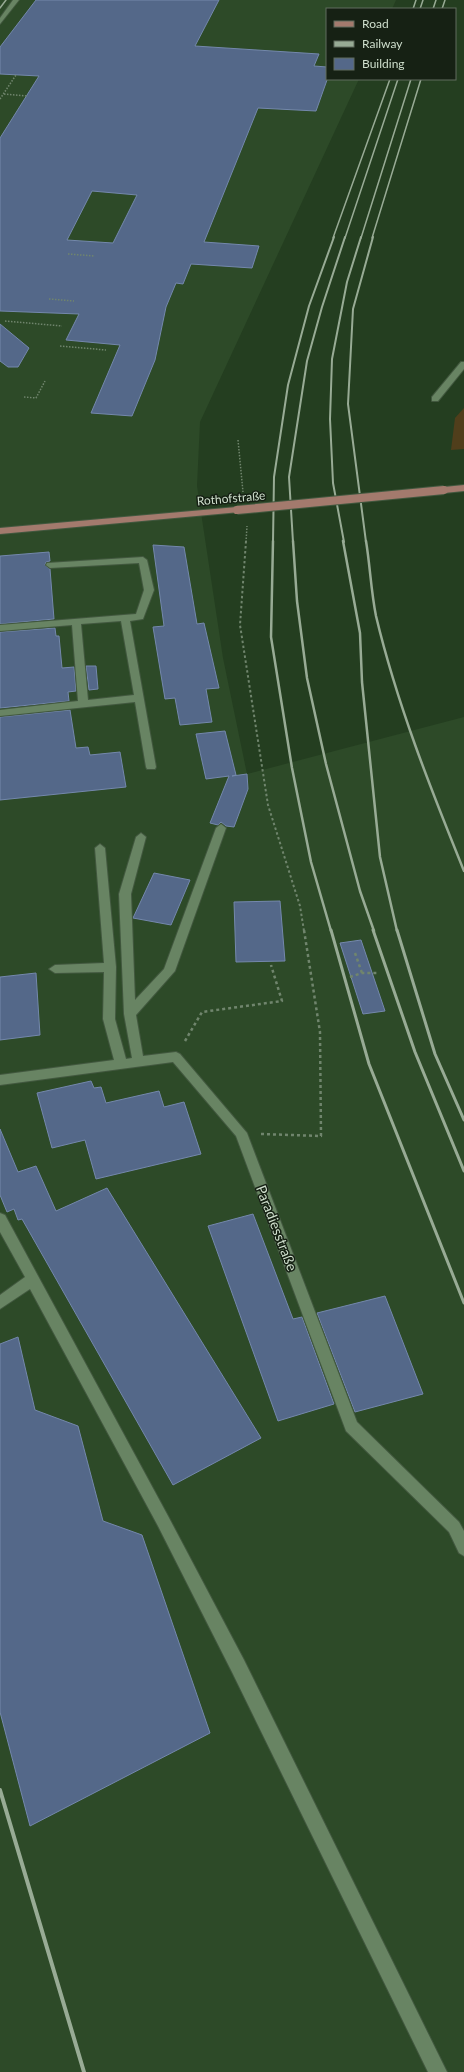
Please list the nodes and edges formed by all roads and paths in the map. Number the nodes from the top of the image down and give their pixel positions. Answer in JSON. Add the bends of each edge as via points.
{"nodes":[{"id":1,"x":16,"y":0,"type":"edge"},
{"id":2,"x":0,"y":22,"type":"edge"},
{"id":3,"x":16,"y":75,"type":"dead end"},
{"id":4,"x":3,"y":94,"type":"junction"},
{"id":5,"x":27,"y":96,"type":"dead end"},
{"id":6,"x":0,"y":99,"type":"edge"},
{"id":7,"x":68,"y":254,"type":"dead end"},
{"id":8,"x":95,"y":256,"type":"dead end"},
{"id":9,"x":49,"y":299,"type":"dead end"},
{"id":10,"x":74,"y":301,"type":"dead end"},
{"id":11,"x":5,"y":321,"type":"dead end"},
{"id":12,"x":62,"y":326,"type":"dead end"},
{"id":13,"x":60,"y":346,"type":"dead end"},
{"id":14,"x":106,"y":350,"type":"dead end"},
{"id":15,"x":464,"y":364,"type":"edge"},
{"id":16,"x":45,"y":380,"type":"dead end"},
{"id":17,"x":24,"y":397,"type":"dead end"},
{"id":18,"x":435,"y":399,"type":"dead end"},
{"id":19,"x":238,"y":440,"type":"dead end"},
{"id":20,"x":464,"y":488,"type":"edge"},
{"id":21,"x":243,"y":495,"type":"dead end"},
{"id":22,"x":246,"y":519,"type":"dead end"},
{"id":23,"x":0,"y":531,"type":"edge"},
{"id":24,"x":50,"y":565,"type":"dead end"},
{"id":25,"x":125,"y":618,"type":"junction"},
{"id":26,"x":76,"y":622,"type":"junction"},
{"id":27,"x":0,"y":628,"type":"edge"},
{"id":28,"x":139,"y":698,"type":"junction"},
{"id":29,"x":83,"y":704,"type":"junction"},
{"id":30,"x":0,"y":713,"type":"edge"},
{"id":31,"x":150,"y":767,"type":"dead end"},
{"id":32,"x":221,"y":828,"type":"dead end"},
{"id":33,"x":141,"y":837,"type":"dead end"},
{"id":34,"x":100,"y":848,"type":"dead end"},
{"id":35,"x":355,"y":953,"type":"dead end"},
{"id":36,"x":271,"y":965,"type":"dead end"},
{"id":37,"x":110,"y":967,"type":"junction"},
{"id":38,"x":55,"y":969,"type":"dead end"},
{"id":39,"x":362,"y":973,"type":"junction"},
{"id":40,"x":377,"y":973,"type":"dead end"},
{"id":41,"x":350,"y":977,"type":"dead end"},
{"id":42,"x":130,"y":1014,"type":"junction"},
{"id":43,"x":176,"y":1057,"type":"junction"},
{"id":44,"x":138,"y":1060,"type":"junction"},
{"id":45,"x":121,"y":1063,"type":"junction"},
{"id":46,"x":0,"y":1080,"type":"edge"},
{"id":47,"x":241,"y":1133,"type":"junction"},
{"id":48,"x":0,"y":1219,"type":"edge"},
{"id":49,"x":33,"y":1279,"type":"junction"},
{"id":50,"x":0,"y":1303,"type":"edge"},
{"id":51,"x":464,"y":1548,"type":"edge"},
{"id":52,"x":438,"y":2072,"type":"edge"}],
"edges":[{"from":1,"to":2,"type":"street"},
{"from":3,"to":4,"type":"path"},
{"from":4,"to":5,"type":"path"},
{"from":4,"to":6,"type":"path"},
{"from":7,"to":8,"type":"path"},
{"from":9,"to":10,"type":"path"},
{"from":11,"to":12,"type":"path"},
{"from":13,"to":14,"type":"path"},
{"from":15,"to":18,"type":"street"},
{"from":16,"to":17,"type":"path","via":[[36,398]]},
{"from":19,"to":21,"type":"path"},
{"from":20,"to":23,"type":"main road","name":"Rothofstraße","bridge":true},
{"from":22,"to":47,"type":"path","via":[[240,625],[268,805],[300,906],[320,1032],[321,1136]]},
{"from":24,"to":25,"type":"street","via":[[143,560],[149,590],[140,617]]},
{"from":25,"to":26,"type":"street"},
{"from":25,"to":28,"type":"street"},
{"from":26,"to":27,"type":"street"},
{"from":26,"to":29,"type":"street"},
{"from":28,"to":29,"type":"street"},
{"from":28,"to":31,"type":"street"},
{"from":29,"to":30,"type":"street"},
{"from":32,"to":42,"type":"street","via":[[169,971]]},
{"from":33,"to":42,"type":"street","via":[[125,894]]},
{"from":34,"to":37,"type":"street"},
{"from":35,"to":39,"type":"path"},
{"from":36,"to":43,"type":"path","via":[[282,1001],[202,1012]]},
{"from":37,"to":38,"type":"street"},
{"from":37,"to":45,"type":"street","via":[[109,1019]]},
{"from":39,"to":40,"type":"path"},
{"from":39,"to":41,"type":"path"},
{"from":42,"to":44,"type":"street"},
{"from":43,"to":44,"type":"street"},
{"from":43,"to":47,"type":"street","name":"Paradiesstraße"},
{"from":44,"to":45,"type":"street"},
{"from":45,"to":46,"type":"street"},
{"from":47,"to":51,"type":"street","name":"Paradiesstraße","via":[[351,1426],[454,1526]]},
{"from":48,"to":49,"type":"street"},
{"from":49,"to":50,"type":"street"},
{"from":49,"to":52,"type":"street","via":[[238,1666]]}]}
